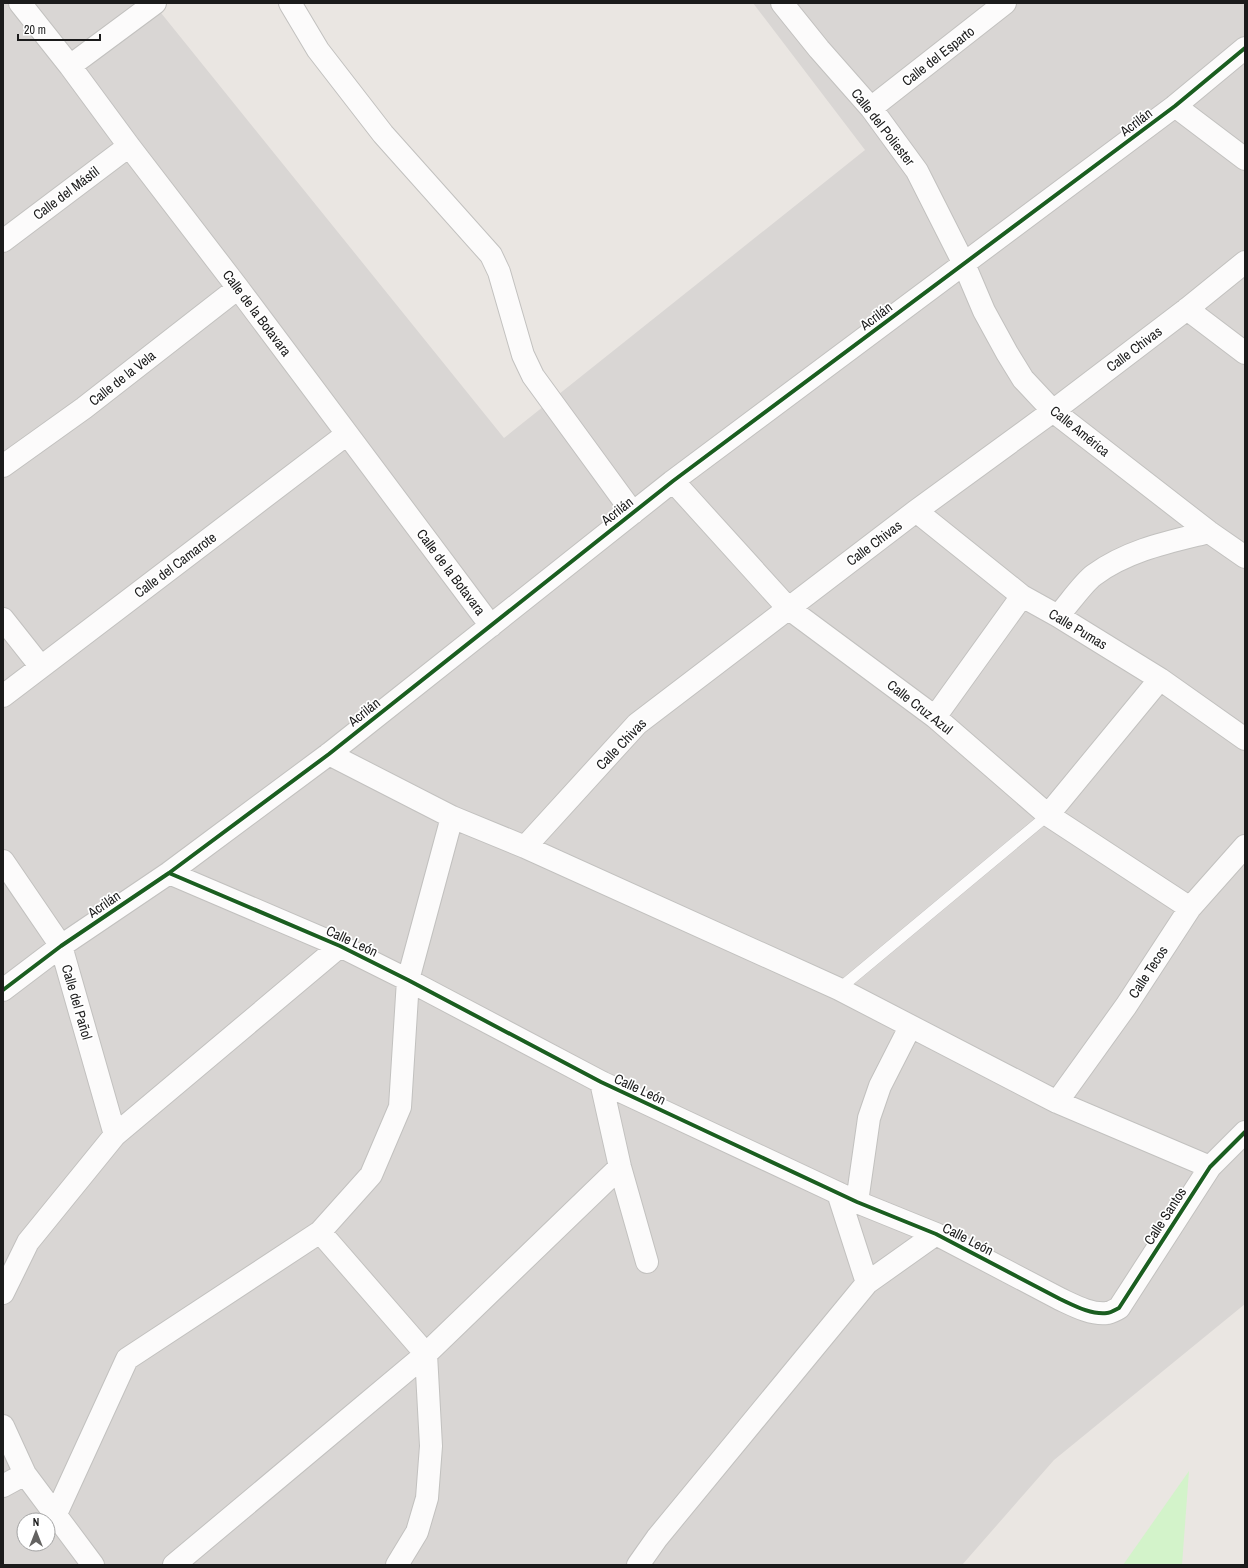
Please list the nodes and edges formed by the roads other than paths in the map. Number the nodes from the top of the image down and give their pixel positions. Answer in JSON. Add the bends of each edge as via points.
{"nodes":[{"id":1,"x":8,"y":3,"type":"edge"},
{"id":2,"x":20,"y":3,"type":"edge"},
{"id":3,"x":155,"y":3,"type":"edge"},
{"id":4,"x":290,"y":3,"type":"edge"},
{"id":5,"x":782,"y":3,"type":"edge"},
{"id":6,"x":1005,"y":3,"type":"edge"},
{"id":7,"x":3,"y":7,"type":"edge"},
{"id":8,"x":1245,"y":48,"type":"edge"},
{"id":9,"x":70,"y":66,"type":"junction"},
{"id":10,"x":1175,"y":106,"type":"junction"},
{"id":11,"x":871,"y":108,"type":"junction"},
{"id":12,"x":129,"y":146,"type":"junction"},
{"id":13,"x":1245,"y":159,"type":"edge"},
{"id":14,"x":3,"y":241,"type":"edge"},
{"id":15,"x":1245,"y":262,"type":"edge"},
{"id":16,"x":964,"y":264,"type":"junction"},
{"id":17,"x":238,"y":288,"type":"junction"},
{"id":18,"x":1187,"y":309,"type":"junction"},
{"id":19,"x":1245,"y":353,"type":"edge"},
{"id":20,"x":1053,"y":411,"type":"junction"},
{"id":21,"x":347,"y":434,"type":"junction"},
{"id":22,"x":3,"y":466,"type":"edge"},
{"id":23,"x":673,"y":481,"type":"junction"},
{"id":24,"x":916,"y":511,"type":"junction"},
{"id":25,"x":633,"y":513,"type":"junction"},
{"id":26,"x":1209,"y":532,"type":"junction"},
{"id":27,"x":1245,"y":557,"type":"edge"},
{"id":28,"x":1022,"y":596,"type":"junction"},
{"id":29,"x":788,"y":608,"type":"junction"},
{"id":30,"x":1058,"y":616,"type":"junction"},
{"id":31,"x":3,"y":619,"type":"edge"},
{"id":32,"x":491,"y":626,"type":"junction"},
{"id":33,"x":41,"y":667,"type":"junction"},
{"id":34,"x":1160,"y":679,"type":"junction"},
{"id":35,"x":3,"y":696,"type":"edge"},
{"id":36,"x":935,"y":717,"type":"junction"},
{"id":37,"x":1245,"y":740,"type":"edge"},
{"id":38,"x":328,"y":754,"type":"junction"},
{"id":39,"x":1048,"y":815,"type":"junction"},
{"id":40,"x":452,"y":817,"type":"junction"},
{"id":41,"x":1245,"y":846,"type":"edge"},
{"id":42,"x":524,"y":847,"type":"junction"},
{"id":43,"x":3,"y":861,"type":"edge"},
{"id":44,"x":169,"y":873,"type":"junction"},
{"id":45,"x":1190,"y":908,"type":"junction"},
{"id":46,"x":62,"y":946,"type":"junction"},
{"id":47,"x":340,"y":946,"type":"junction"},
{"id":48,"x":408,"y":980,"type":"junction"},
{"id":49,"x":839,"y":989,"type":"junction"},
{"id":50,"x":3,"y":990,"type":"edge"},
{"id":51,"x":910,"y":1027,"type":"junction"},
{"id":52,"x":601,"y":1082,"type":"junction"},
{"id":53,"x":1056,"y":1102,"type":"junction"},
{"id":54,"x":1245,"y":1132,"type":"edge"},
{"id":55,"x":115,"y":1134,"type":"junction"},
{"id":56,"x":620,"y":1167,"type":"junction"},
{"id":57,"x":1210,"y":1167,"type":"junction"},
{"id":58,"x":848,"y":1197,"type":"junction"},
{"id":59,"x":320,"y":1232,"type":"junction"},
{"id":60,"x":936,"y":1234,"type":"junction"},
{"id":61,"x":647,"y":1262,"type":"dead end"},
{"id":62,"x":867,"y":1283,"type":"junction"},
{"id":63,"x":3,"y":1293,"type":"edge"},
{"id":64,"x":1107,"y":1314,"type":"joint"},
{"id":65,"x":426,"y":1354,"type":"junction"},
{"id":66,"x":3,"y":1426,"type":"edge"},
{"id":67,"x":25,"y":1474,"type":"junction"},
{"id":68,"x":3,"y":1486,"type":"edge"},
{"id":69,"x":52,"y":1512,"type":"edge"},
{"id":70,"x":56,"y":1514,"type":"edge"},
{"id":71,"x":56,"y":1517,"type":"edge"},
{"id":72,"x":93,"y":1565,"type":"edge"},
{"id":73,"x":174,"y":1565,"type":"edge"},
{"id":74,"x":397,"y":1565,"type":"edge"},
{"id":75,"x":638,"y":1565,"type":"edge"}],
"edges":[{"from":1,"to":7,"type":"street"},
{"from":2,"to":9,"type":"street","name":"Calle de la Botavara"},
{"from":3,"to":9,"type":"street"},
{"from":4,"to":25,"type":"street","via":[[318,50],[383,134],[490,255],[499,272],[523,355],[533,376]]},
{"from":5,"to":11,"type":"street","name":"Calle del Poliester"},
{"from":6,"to":11,"type":"street","name":"Calle del Esparto"},
{"from":8,"to":10,"type":"street","name":"Acrilán"},
{"from":9,"to":12,"type":"street","name":"Calle de la Botavara"},
{"from":10,"to":13,"type":"street"},
{"from":10,"to":16,"type":"street","name":"Acrilán"},
{"from":11,"to":16,"type":"street","name":"Calle del Poliester","via":[[917,171]]},
{"from":12,"to":14,"type":"street","name":"Calle del Mástil"},
{"from":12,"to":17,"type":"street","name":"Calle de la Botavara"},
{"from":15,"to":18,"type":"street","name":"Calle Chivas"},
{"from":16,"to":20,"type":"street","name":"Calle América","via":[[984,311],[1007,353],[1023,379]]},
{"from":16,"to":23,"type":"street","name":"Acrilán"},
{"from":17,"to":21,"type":"street","name":"Calle de la Botavara"},
{"from":17,"to":22,"type":"street","name":"Calle de la Vela","via":[[84,408]]},
{"from":18,"to":19,"type":"street"},
{"from":18,"to":20,"type":"street","name":"Calle Chivas"},
{"from":20,"to":24,"type":"street","name":"Calle Chivas"},
{"from":20,"to":26,"type":"street","name":"Calle América"},
{"from":21,"to":32,"type":"street","name":"Calle de la Botavara"},
{"from":21,"to":33,"type":"street","name":"Calle del Camarote"},
{"from":23,"to":25,"type":"street","name":"Acrilán"},
{"from":23,"to":29,"type":"street","name":"Calle Cruz Azul"},
{"from":24,"to":28,"type":"street","name":"Calle Pumas"},
{"from":24,"to":29,"type":"street","name":"Calle Chivas"},
{"from":25,"to":32,"type":"street","name":"Acrilán"},
{"from":26,"to":27,"type":"street","name":"Calle América"},
{"from":26,"to":30,"type":"street","via":[[1151,546],[1119,560],[1094,575]]},
{"from":28,"to":30,"type":"street","name":"Calle Pumas"},
{"from":28,"to":36,"type":"street"},
{"from":29,"to":36,"type":"street","name":"Calle Cruz Azul"},
{"from":29,"to":42,"type":"street","name":"Calle Chivas","via":[[637,724]]},
{"from":30,"to":34,"type":"street","name":"Calle Pumas"},
{"from":31,"to":33,"type":"street"},
{"from":32,"to":38,"type":"street","name":"Acrilán"},
{"from":33,"to":35,"type":"street","name":"Calle del Camarote"},
{"from":34,"to":37,"type":"street","name":"Calle Pumas"},
{"from":34,"to":39,"type":"street"},
{"from":36,"to":39,"type":"street","name":"Calle Cruz Azul"},
{"from":38,"to":40,"type":"street"},
{"from":38,"to":44,"type":"street","name":"Acrilán"},
{"from":39,"to":45,"type":"street","name":"Calle Cruz Azul"},
{"from":39,"to":49,"type":"lane"},
{"from":40,"to":42,"type":"street"},
{"from":40,"to":48,"type":"street"},
{"from":41,"to":45,"type":"street","name":"Calle Tecos"},
{"from":42,"to":49,"type":"street"},
{"from":43,"to":46,"type":"street","name":"Calle del Pañol"},
{"from":44,"to":46,"type":"street","name":"Acrilán"},
{"from":44,"to":47,"type":"street","name":"Calle León"},
{"from":45,"to":53,"type":"street","name":"Calle Tecos","via":[[1126,1006]]},
{"from":46,"to":50,"type":"street","name":"Acrilán"},
{"from":46,"to":55,"type":"street","name":"Calle del Pañol"},
{"from":47,"to":48,"type":"street","name":"Calle León"},
{"from":47,"to":55,"type":"street"},
{"from":48,"to":52,"type":"street","name":"Calle León"},
{"from":48,"to":59,"type":"street","via":[[400,1107],[372,1175]]},
{"from":49,"to":51,"type":"street"},
{"from":51,"to":53,"type":"street"},
{"from":51,"to":58,"type":"street","via":[[880,1086]]},
{"from":52,"to":56,"type":"street"},
{"from":52,"to":58,"type":"street","name":"Calle León"},
{"from":53,"to":57,"type":"street"},
{"from":54,"to":57,"type":"street","name":"Calle Santos"},
{"from":55,"to":63,"type":"street","via":[[28,1242]]},
{"from":56,"to":61,"type":"street"},
{"from":56,"to":65,"type":"street"},
{"from":57,"to":64,"type":"street","name":"Calle Santos","via":[[1119,1308]]},
{"from":58,"to":60,"type":"street","name":"Calle León"},
{"from":58,"to":62,"type":"street"},
{"from":59,"to":65,"type":"street"},
{"from":59,"to":70,"type":"street","via":[[127,1359]]},
{"from":60,"to":62,"type":"street"},
{"from":60,"to":64,"type":"street","name":"Calle León","via":[[1079,1308]]},
{"from":62,"to":75,"type":"street","via":[[657,1538]]},
{"from":65,"to":73,"type":"street"},
{"from":65,"to":74,"type":"street","via":[[431,1446],[427,1498],[417,1532]]},
{"from":66,"to":67,"type":"street"},
{"from":67,"to":68,"type":"street"},
{"from":67,"to":69,"type":"street"},
{"from":71,"to":72,"type":"street"}]}
